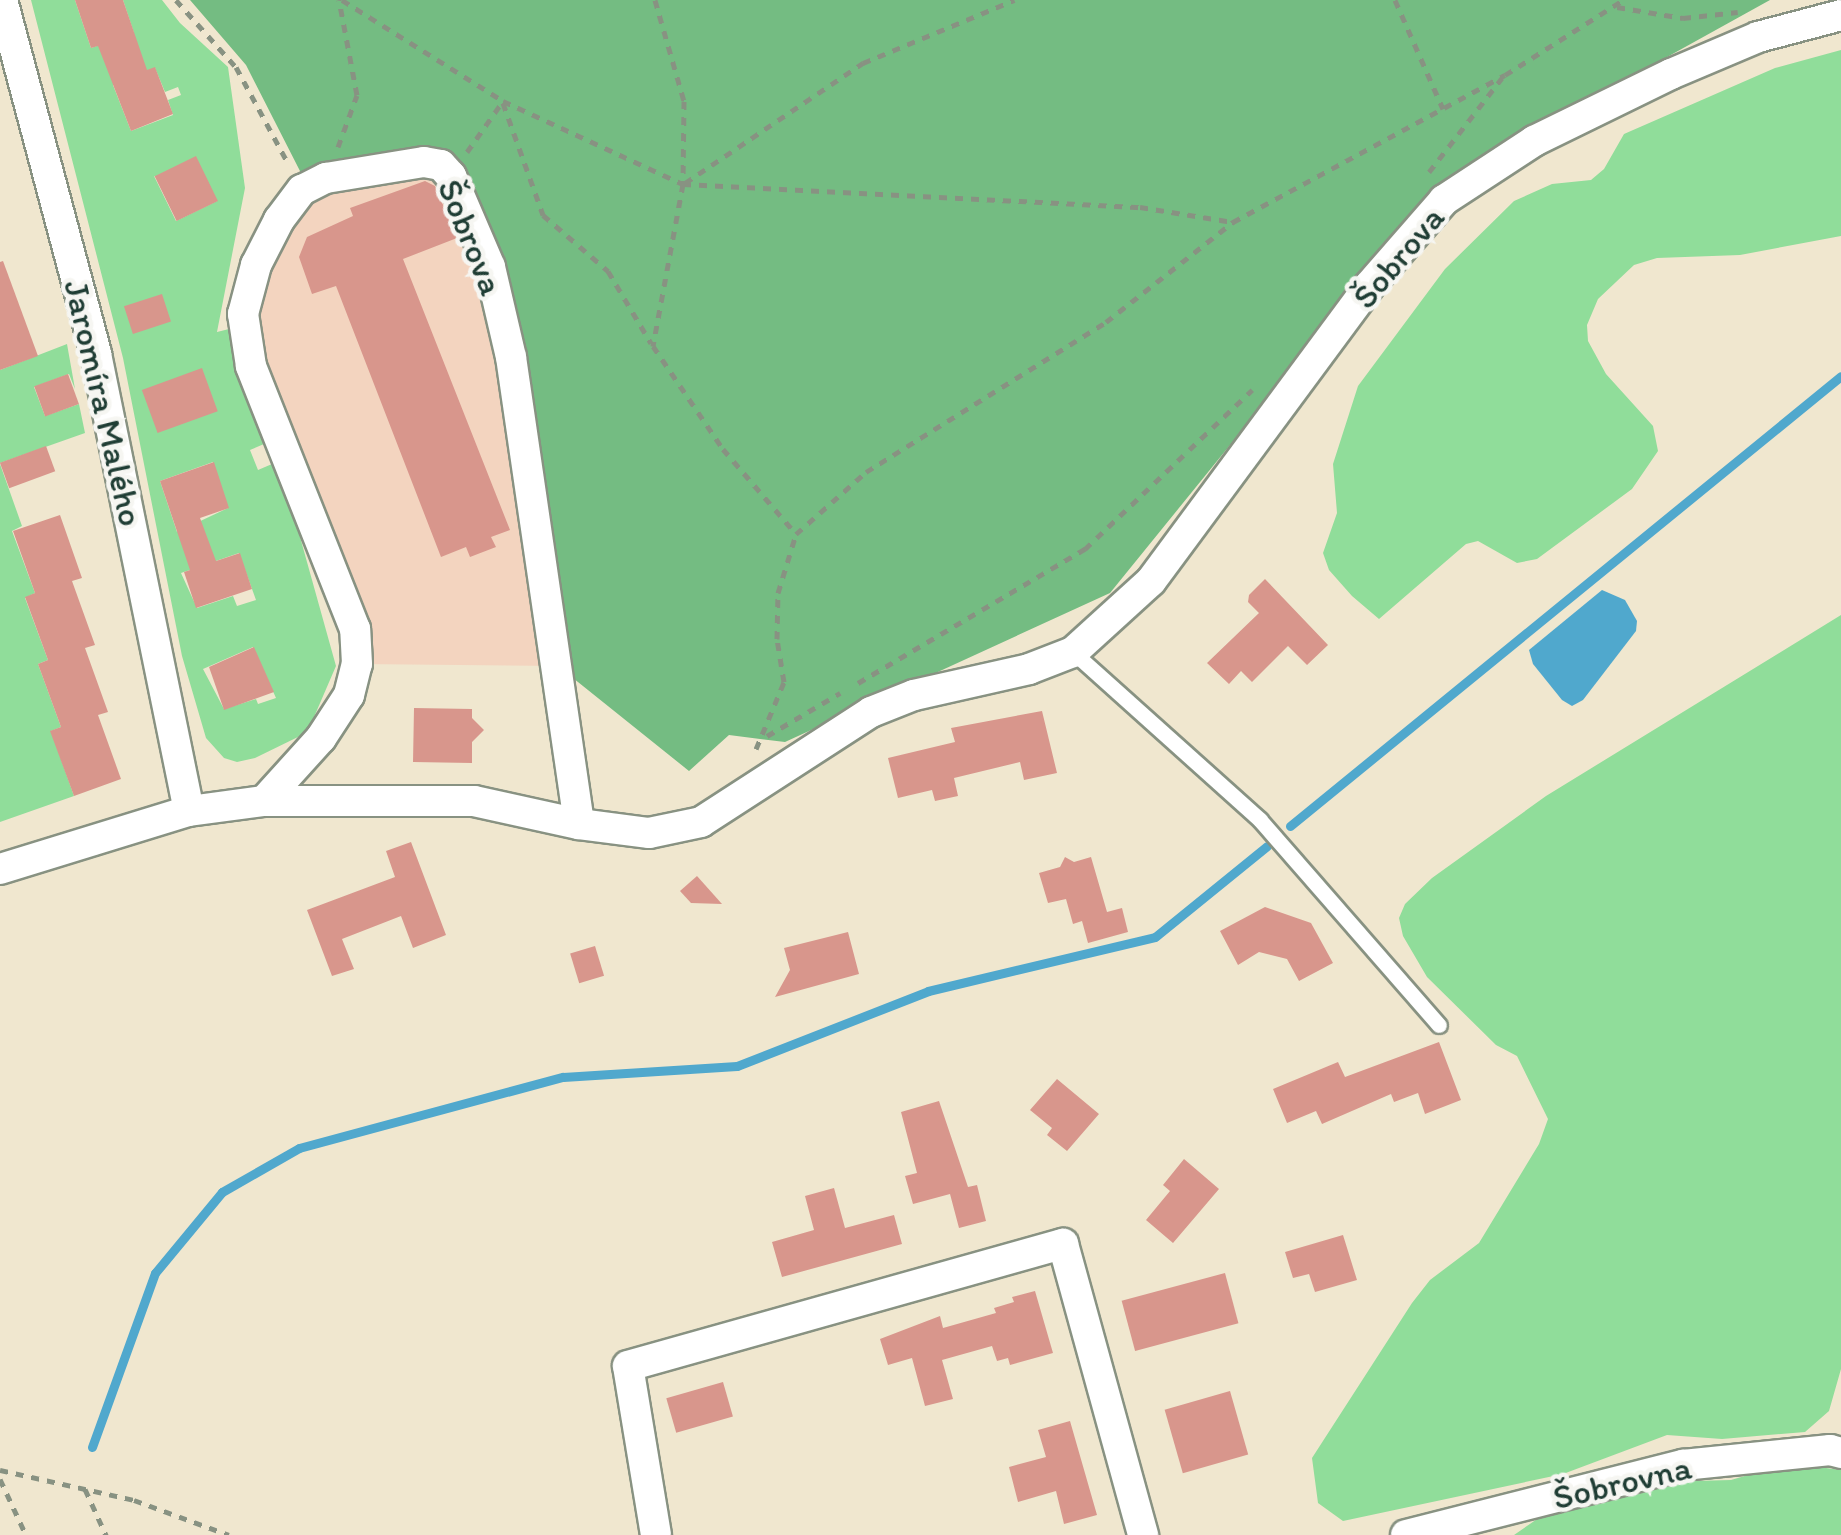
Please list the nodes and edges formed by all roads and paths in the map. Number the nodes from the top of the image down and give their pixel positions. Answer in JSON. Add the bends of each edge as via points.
{"nodes":[{"id":1,"x":2,"y":0,"type":"edge"},
{"id":2,"x":176,"y":0,"type":"edge"},
{"id":3,"x":340,"y":0,"type":"edge"},
{"id":4,"x":655,"y":0,"type":"edge"},
{"id":5,"x":1014,"y":0,"type":"edge"},
{"id":6,"x":1396,"y":0,"type":"edge"},
{"id":7,"x":1624,"y":0,"type":"edge"},
{"id":8,"x":1618,"y":8,"type":"junction"},
{"id":9,"x":1752,"y":10,"type":"dead end"},
{"id":10,"x":1841,"y":15,"type":"edge"},
{"id":11,"x":1505,"y":75,"type":"junction"},
{"id":12,"x":502,"y":101,"type":"junction"},
{"id":13,"x":1443,"y":108,"type":"junction"},
{"id":14,"x":451,"y":176,"type":"junction"},
{"id":15,"x":1421,"y":182,"type":"dead end"},
{"id":16,"x":314,"y":184,"type":"junction"},
{"id":17,"x":682,"y":184,"type":"junction"},
{"id":18,"x":1233,"y":222,"type":"junction"},
{"id":19,"x":653,"y":346,"type":"junction"},
{"id":20,"x":1262,"y":380,"type":"dead end"},
{"id":21,"x":796,"y":534,"type":"junction"},
{"id":22,"x":1073,"y":652,"type":"junction"},
{"id":23,"x":765,"y":737,"type":"junction"},
{"id":24,"x":755,"y":750,"type":"dead end"},
{"id":25,"x":264,"y":801,"type":"junction"},
{"id":26,"x":189,"y":811,"type":"junction"},
{"id":27,"x":579,"y":824,"type":"junction"},
{"id":28,"x":0,"y":869,"type":"edge"},
{"id":29,"x":1439,"y":1024,"type":"dead end"},
{"id":30,"x":1841,"y":1453,"type":"edge"},
{"id":31,"x":0,"y":1470,"type":"edge"},
{"id":32,"x":0,"y":1480,"type":"edge"},
{"id":33,"x":86,"y":1489,"type":"junction"},
{"id":34,"x":26,"y":1535,"type":"edge"},
{"id":35,"x":106,"y":1535,"type":"edge"},
{"id":36,"x":230,"y":1535,"type":"edge"},
{"id":37,"x":656,"y":1535,"type":"edge"},
{"id":38,"x":1144,"y":1535,"type":"edge"},
{"id":39,"x":1406,"y":1535,"type":"edge"}],
"edges":[{"from":1,"to":26,"type":"street","name":"Jaromíra Malého","via":[[96,354]]},
{"from":2,"to":16,"type":"path","via":[[236,67]]},
{"from":3,"to":12,"type":"path"},
{"from":3,"to":16,"type":"path","via":[[357,95]]},
{"from":4,"to":17,"type":"path","via":[[684,101]]},
{"from":5,"to":17,"type":"path","via":[[864,64]]},
{"from":6,"to":13,"type":"path"},
{"from":7,"to":8,"type":"path"},
{"from":8,"to":9,"type":"path","via":[[1683,18]]},
{"from":8,"to":11,"type":"path"},
{"from":10,"to":22,"type":"street","name":"Šobrova","via":[[1758,36],[1671,74],[1534,141],[1444,200],[1370,286],[1151,581]]},
{"from":11,"to":13,"type":"path"},
{"from":11,"to":15,"type":"path"},
{"from":12,"to":14,"type":"path"},
{"from":12,"to":17,"type":"path"},
{"from":12,"to":19,"type":"path","via":[[544,215],[608,271]]},
{"from":13,"to":18,"type":"path"},
{"from":14,"to":16,"type":"street","name":"Šobrova","via":[[441,164],[424,162]]},
{"from":14,"to":27,"type":"street","name":"Šobrova","via":[[490,267],[511,357]]},
{"from":16,"to":25,"type":"street","via":[[279,220],[256,266],[243,314],[251,366],[355,629],[357,664],[349,695],[320,738]]},
{"from":17,"to":18,"type":"path","via":[[1140,207]]},
{"from":17,"to":19,"type":"path"},
{"from":18,"to":21,"type":"path","via":[[1106,322],[866,472]]},
{"from":19,"to":21,"type":"path","via":[[723,449]]},
{"from":20,"to":23,"type":"path","via":[[1085,549]]},
{"from":21,"to":23,"type":"path","via":[[778,593],[784,682]]},
{"from":22,"to":27,"type":"street","name":"Šobrova","via":[[871,712],[701,822],[649,833]]},
{"from":22,"to":29,"type":"lane","via":[[1260,820]]},
{"from":23,"to":24,"type":"path"},
{"from":25,"to":26,"type":"street","name":"Šobrova"},
{"from":25,"to":27,"type":"street","name":"Šobrova","via":[[474,801]]},
{"from":26,"to":28,"type":"street","name":"Šobrova"},
{"from":30,"to":39,"type":"street","name":"Šobrovna","via":[[1683,1465]]},
{"from":31,"to":33,"type":"path"},
{"from":32,"to":34,"type":"path"},
{"from":33,"to":35,"type":"path"},
{"from":33,"to":36,"type":"path"},
{"from":37,"to":38,"type":"street","via":[[628,1366],[1063,1244]]}]}
